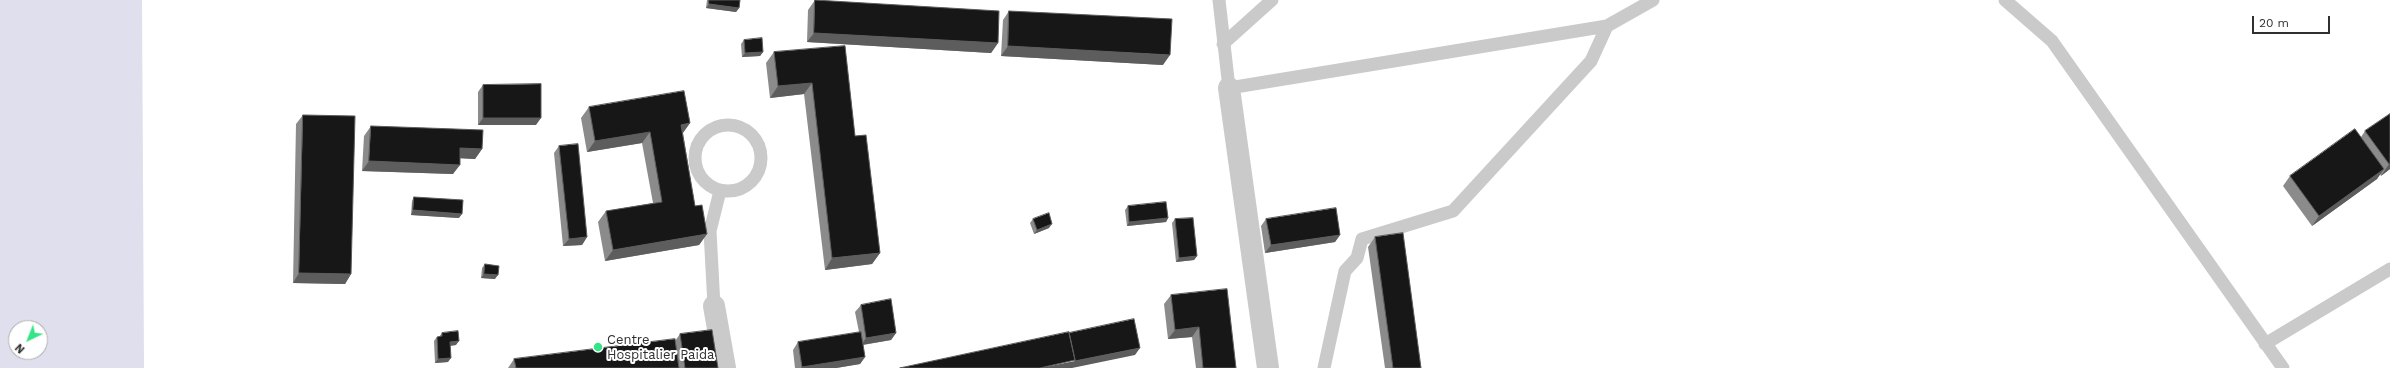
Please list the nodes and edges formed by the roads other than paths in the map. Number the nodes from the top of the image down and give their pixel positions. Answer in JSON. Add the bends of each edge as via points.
{"nodes":[{"id":1,"x":1218,"y":0,"type":"edge"},
{"id":2,"x":1272,"y":0,"type":"edge"},
{"id":3,"x":1653,"y":0,"type":"edge"},
{"id":4,"x":2005,"y":0,"type":"edge"},
{"id":5,"x":1607,"y":26,"type":"junction"},
{"id":6,"x":1222,"y":44,"type":"junction"},
{"id":7,"x":1229,"y":88,"type":"junction"},
{"id":8,"x":720,"y":191,"type":"junction"},
{"id":9,"x":2390,"y":269,"type":"edge"},
{"id":10,"x":714,"y":306,"type":"joint"},
{"id":11,"x":2265,"y":344,"type":"junction"},
{"id":12,"x":725,"y":368,"type":"edge"},
{"id":13,"x":1268,"y":368,"type":"edge"},
{"id":14,"x":1324,"y":368,"type":"edge"},
{"id":15,"x":2283,"y":368,"type":"edge"}],
"edges":[{"from":1,"to":6,"type":"lane"},
{"from":2,"to":6,"type":"lane"},
{"from":3,"to":5,"type":"lane"},
{"from":4,"to":11,"type":"lane","via":[[2052,41]]},
{"from":5,"to":7,"type":"lane"},
{"from":5,"to":14,"type":"lane","via":[[1591,61],[1453,211],[1362,240],[1357,258],[1345,271]]},
{"from":6,"to":7,"type":"lane"},
{"from":7,"to":13,"type":"street"},
{"from":8,"to":8,"type":"lane","via":[[741,190],[757,177],[762,156],[754,136],[737,125],[716,126],[699,140],[694,160],[702,180]]},
{"from":8,"to":10,"type":"lane","via":[[710,231]]},
{"from":9,"to":11,"type":"lane"},
{"from":10,"to":12,"type":"street"},
{"from":11,"to":15,"type":"lane"}]}
